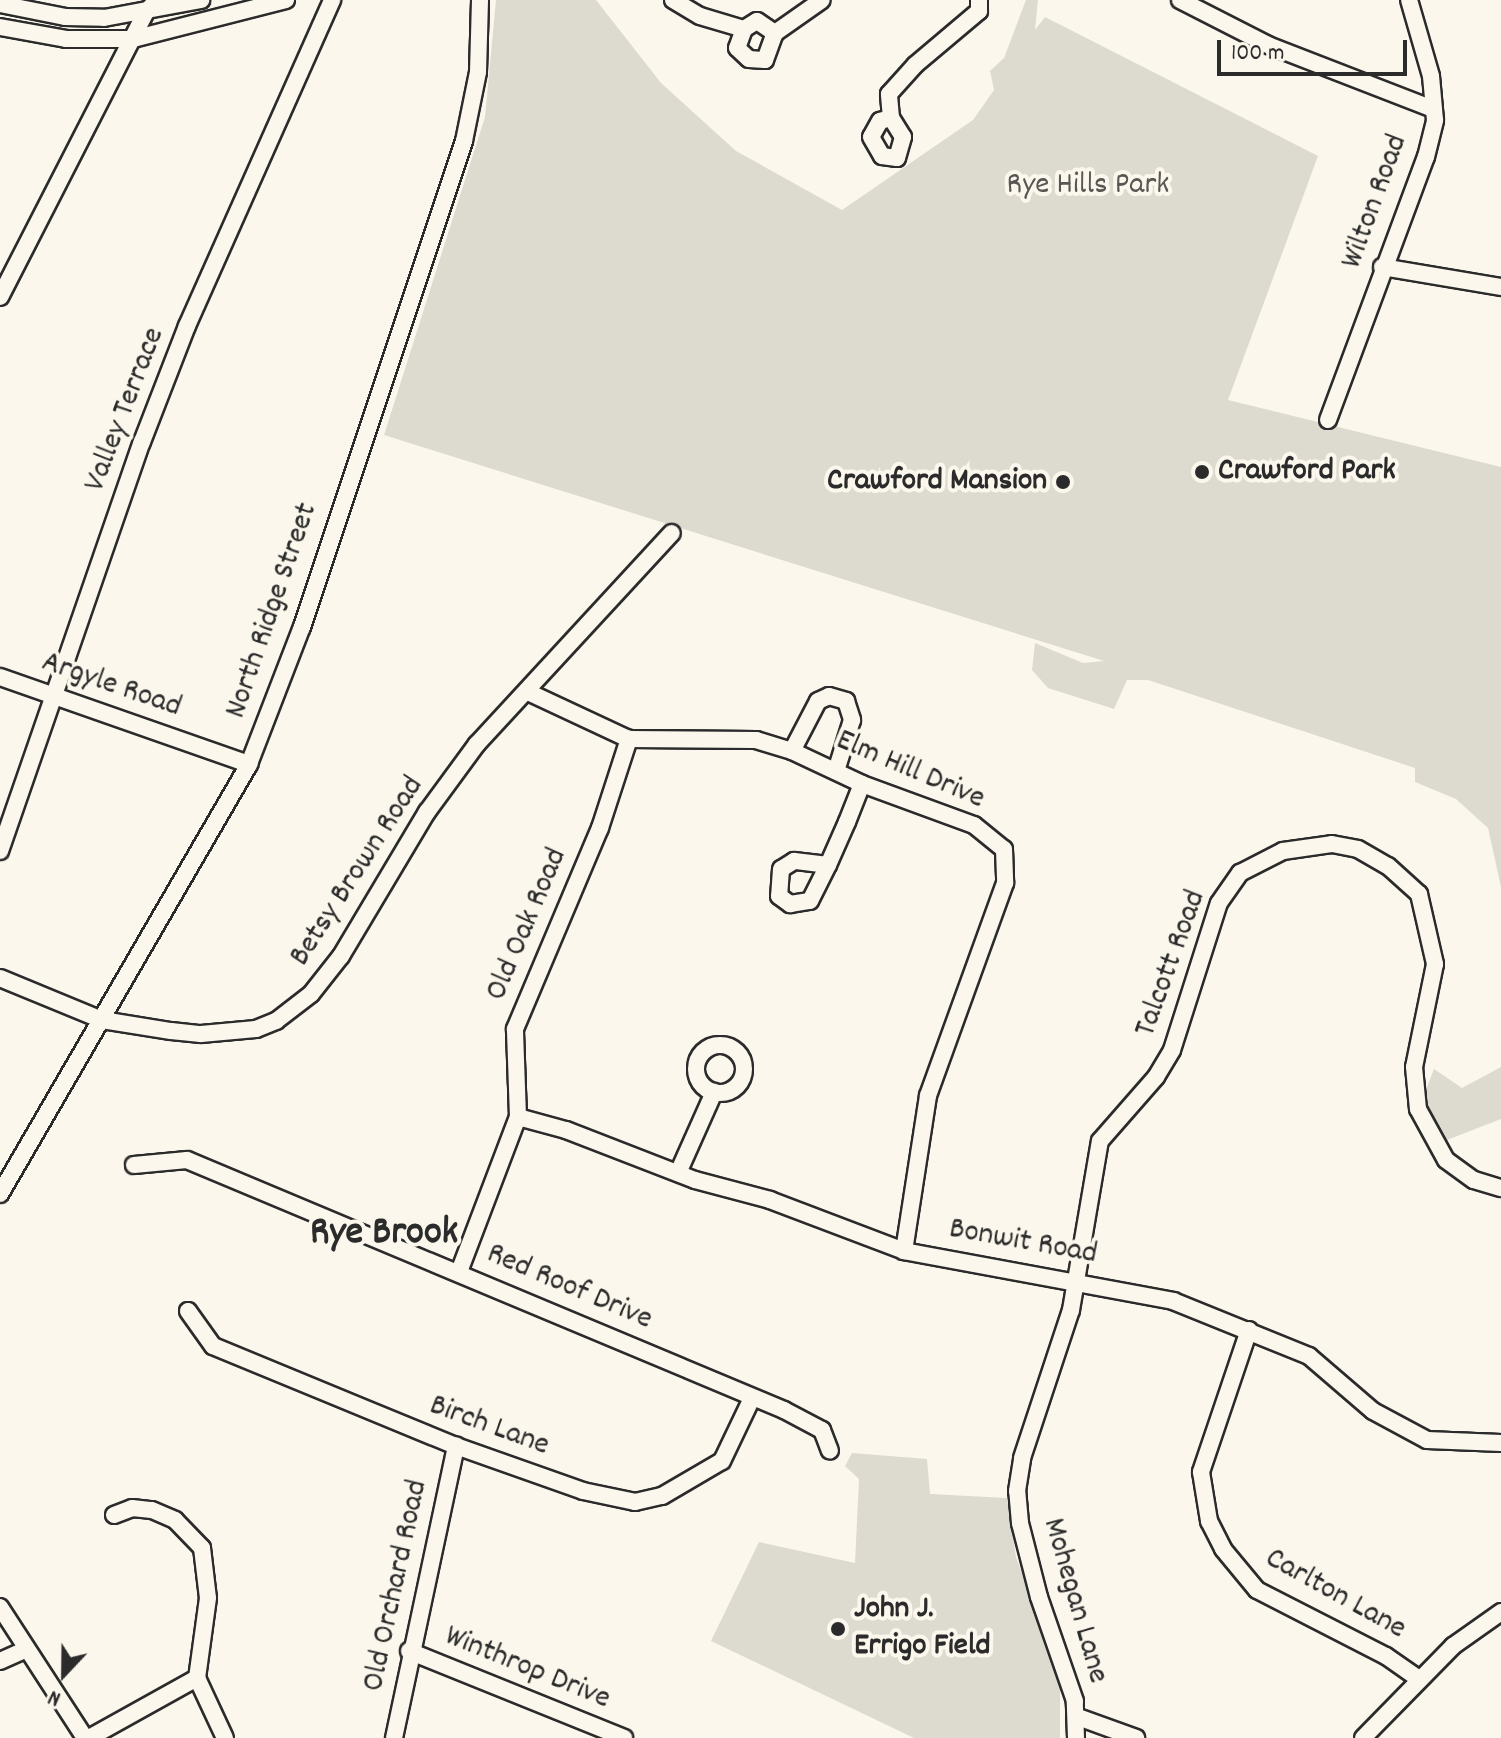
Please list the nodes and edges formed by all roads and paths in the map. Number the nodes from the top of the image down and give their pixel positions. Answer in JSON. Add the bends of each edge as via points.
{"nodes":[{"id":1,"x":201,"y":0,"type":"edge"},
{"id":2,"x":286,"y":0,"type":"edge"},
{"id":3,"x":332,"y":0,"type":"edge"},
{"id":4,"x":480,"y":0,"type":"edge"},
{"id":5,"x":673,"y":0,"type":"edge"},
{"id":6,"x":822,"y":0,"type":"edge"},
{"id":7,"x":979,"y":0,"type":"edge"},
{"id":8,"x":1180,"y":0,"type":"edge"},
{"id":9,"x":1409,"y":0,"type":"edge"},
{"id":10,"x":0,"y":4,"type":"edge"},
{"id":11,"x":151,"y":6,"type":"edge"},
{"id":12,"x":0,"y":27,"type":"edge"},
{"id":13,"x":744,"y":29,"type":"junction"},
{"id":14,"x":133,"y":39,"type":"junction"},
{"id":15,"x":773,"y":40,"type":"junction"},
{"id":16,"x":1433,"y":109,"type":"junction"},
{"id":17,"x":891,"y":118,"type":"dead end"},
{"id":18,"x":1382,"y":267,"type":"junction"},
{"id":19,"x":1501,"y":287,"type":"edge"},
{"id":20,"x":0,"y":297,"type":"edge"},
{"id":21,"x":1328,"y":420,"type":"dead end"},
{"id":22,"x":672,"y":533,"type":"dead end"},
{"id":23,"x":0,"y":677,"type":"edge"},
{"id":24,"x":528,"y":692,"type":"junction"},
{"id":25,"x":53,"y":695,"type":"junction"},
{"id":26,"x":629,"y":739,"type":"junction"},
{"id":27,"x":792,"y":751,"type":"junction"},
{"id":28,"x":249,"y":764,"type":"junction"},
{"id":29,"x":837,"y":768,"type":"junction"},
{"id":30,"x":862,"y":784,"type":"junction"},
{"id":31,"x":0,"y":851,"type":"edge"},
{"id":32,"x":828,"y":865,"type":"dead end"},
{"id":33,"x":0,"y":978,"type":"edge"},
{"id":34,"x":102,"y":1020,"type":"junction"},
{"id":35,"x":714,"y":1092,"type":"dead end"},
{"id":36,"x":518,"y":1117,"type":"junction"},
{"id":37,"x":134,"y":1165,"type":"dead end"},
{"id":38,"x":678,"y":1173,"type":"junction"},
{"id":39,"x":1501,"y":1188,"type":"edge"},
{"id":40,"x":0,"y":1194,"type":"edge"},
{"id":41,"x":1086,"y":1209,"type":"joint"},
{"id":42,"x":904,"y":1251,"type":"junction"},
{"id":43,"x":459,"y":1272,"type":"junction"},
{"id":44,"x":1075,"y":1280,"type":"junction"},
{"id":45,"x":188,"y":1311,"type":"dead end"},
{"id":46,"x":1249,"y":1330,"type":"junction"},
{"id":47,"x":752,"y":1398,"type":"junction"},
{"id":48,"x":1501,"y":1443,"type":"edge"},
{"id":49,"x":456,"y":1446,"type":"junction"},
{"id":50,"x":830,"y":1451,"type":"dead end"},
{"id":51,"x":114,"y":1515,"type":"dead end"},
{"id":52,"x":0,"y":1607,"type":"edge"},
{"id":53,"x":1501,"y":1612,"type":"edge"},
{"id":54,"x":25,"y":1650,"type":"junction"},
{"id":55,"x":409,"y":1651,"type":"junction"},
{"id":56,"x":0,"y":1661,"type":"edge"},
{"id":57,"x":197,"y":1678,"type":"junction"},
{"id":58,"x":1419,"y":1679,"type":"junction"},
{"id":59,"x":1078,"y":1717,"type":"junction"},
{"id":60,"x":87,"y":1738,"type":"edge"},
{"id":61,"x":225,"y":1738,"type":"edge"},
{"id":62,"x":394,"y":1738,"type":"edge"},
{"id":63,"x":624,"y":1738,"type":"edge"},
{"id":64,"x":1076,"y":1738,"type":"edge"},
{"id":65,"x":1136,"y":1738,"type":"edge"},
{"id":66,"x":1363,"y":1738,"type":"edge"}],
"edges":[{"from":1,"to":11,"type":"street"},
{"from":2,"to":14,"type":"street"},
{"from":3,"to":25,"type":"street","name":"Valley Terrace","via":[[187,326]]},
{"from":4,"to":28,"type":"street","name":"North Ridge Street","via":[[478,72],[464,141],[302,627]]},
{"from":5,"to":13,"type":"street","via":[[700,16]]},
{"from":6,"to":15,"type":"street"},
{"from":7,"to":17,"type":"street","via":[[979,11],[889,94]]},
{"from":8,"to":16,"type":"street","via":[[1268,45]]},
{"from":9,"to":16,"type":"street","name":"Wilton Road","via":[[1431,76]]},
{"from":10,"to":11,"type":"street","via":[[65,17]]},
{"from":11,"to":14,"type":"street"},
{"from":12,"to":14,"type":"street","via":[[66,39]]},
{"from":13,"to":15,"type":"street","via":[[757,21]]},
{"from":13,"to":15,"type":"street","via":[[737,48],[742,55],[765,60]]},
{"from":14,"to":20,"type":"street"},
{"from":16,"to":18,"type":"street","name":"Wilton Road","via":[[1426,157]]},
{"from":18,"to":19,"type":"street"},
{"from":18,"to":21,"type":"street","name":"Wilton Road"},
{"from":22,"to":24,"type":"street","name":"Betsy Brown Road"},
{"from":23,"to":25,"type":"street","name":"Argyle Road"},
{"from":24,"to":26,"type":"street","name":"Elm Hill Drive"},
{"from":24,"to":34,"type":"street","name":"Betsy Brown Road","via":[[477,744],[427,812],[341,956],[294,1008],[256,1029],[201,1034]]},
{"from":25,"to":28,"type":"street","name":"Argyle Road"},
{"from":25,"to":31,"type":"street","name":"Valley Terrace"},
{"from":26,"to":27,"type":"street","name":"Elm Hill Drive","via":[[756,740]]},
{"from":26,"to":36,"type":"street","name":"Old Oak Road","via":[[600,828],[515,1029]]},
{"from":27,"to":29,"type":"street","name":"Elm Hill Drive"},
{"from":27,"to":29,"type":"street","via":[[818,701],[829,696],[846,701],[852,720]]},
{"from":28,"to":34,"type":"street","name":"North Ridge Street"},
{"from":29,"to":30,"type":"street","name":"Elm Hill Drive"},
{"from":30,"to":32,"type":"street"},
{"from":30,"to":42,"type":"street","name":"Elm Hill Drive","via":[[974,825],[1004,849],[1005,883],[928,1096]]},
{"from":33,"to":34,"type":"street","name":"Betsy Brown Road"},
{"from":34,"to":40,"type":"street","name":"North Ridge Street"},
{"from":35,"to":38,"type":"street"},
{"from":36,"to":38,"type":"street","name":"Bonwit Road"},
{"from":36,"to":43,"type":"street","name":"Old Oak Road"},
{"from":37,"to":43,"type":"street","name":"Red Roof Drive","via":[[187,1160]]},
{"from":38,"to":42,"type":"street","name":"Bonwit Road","via":[[770,1200]]},
{"from":39,"to":41,"type":"street","name":"Talcott Road","via":[[1474,1180],[1446,1160],[1418,1109],[1414,1067],[1435,964],[1419,894],[1400,874],[1358,849],[1311,844],[1283,851],[1240,873],[1219,903],[1172,1050],[1146,1090],[1105,1130]]},
{"from":41,"to":44,"type":"street","name":"Mohegan Lane"},
{"from":42,"to":44,"type":"street","name":"Bonwit Road"},
{"from":43,"to":47,"type":"street","name":"Red Roof Drive"},
{"from":44,"to":46,"type":"street","name":"Bonwit Road","via":[[1173,1301]]},
{"from":44,"to":59,"type":"street","name":"Mohegan Lane","via":[[1071,1310],[1022,1458],[1017,1491],[1027,1558],[1063,1656]]},
{"from":45,"to":49,"type":"street","name":"Birch Lane","via":[[213,1346]]},
{"from":46,"to":48,"type":"street","name":"Bonwit Road","via":[[1309,1356],[1405,1431],[1445,1445]]},
{"from":46,"to":58,"type":"street","name":"Carlton Lane","via":[[1201,1472],[1209,1521],[1223,1549],[1257,1590],[1386,1656]]},
{"from":47,"to":49,"type":"street","name":"Birch Lane","via":[[722,1461],[662,1496],[635,1502],[583,1491]]},
{"from":47,"to":50,"type":"street","name":"Red Roof Drive","via":[[811,1422],[822,1430]]},
{"from":49,"to":55,"type":"street","name":"Old Orchard Road"},
{"from":51,"to":57,"type":"street","via":[[132,1508],[152,1510],[175,1520],[202,1548],[208,1598]]},
{"from":52,"to":54,"type":"street"},
{"from":53,"to":58,"type":"street"},
{"from":54,"to":56,"type":"street"},
{"from":54,"to":60,"type":"street"},
{"from":55,"to":62,"type":"street","name":"Old Orchard Road"},
{"from":55,"to":63,"type":"street","name":"Winthrop Drive"},
{"from":57,"to":60,"type":"street"},
{"from":57,"to":61,"type":"street"},
{"from":58,"to":66,"type":"street"},
{"from":59,"to":64,"type":"street"},
{"from":59,"to":65,"type":"street","name":"Mohegan Lane"}]}
